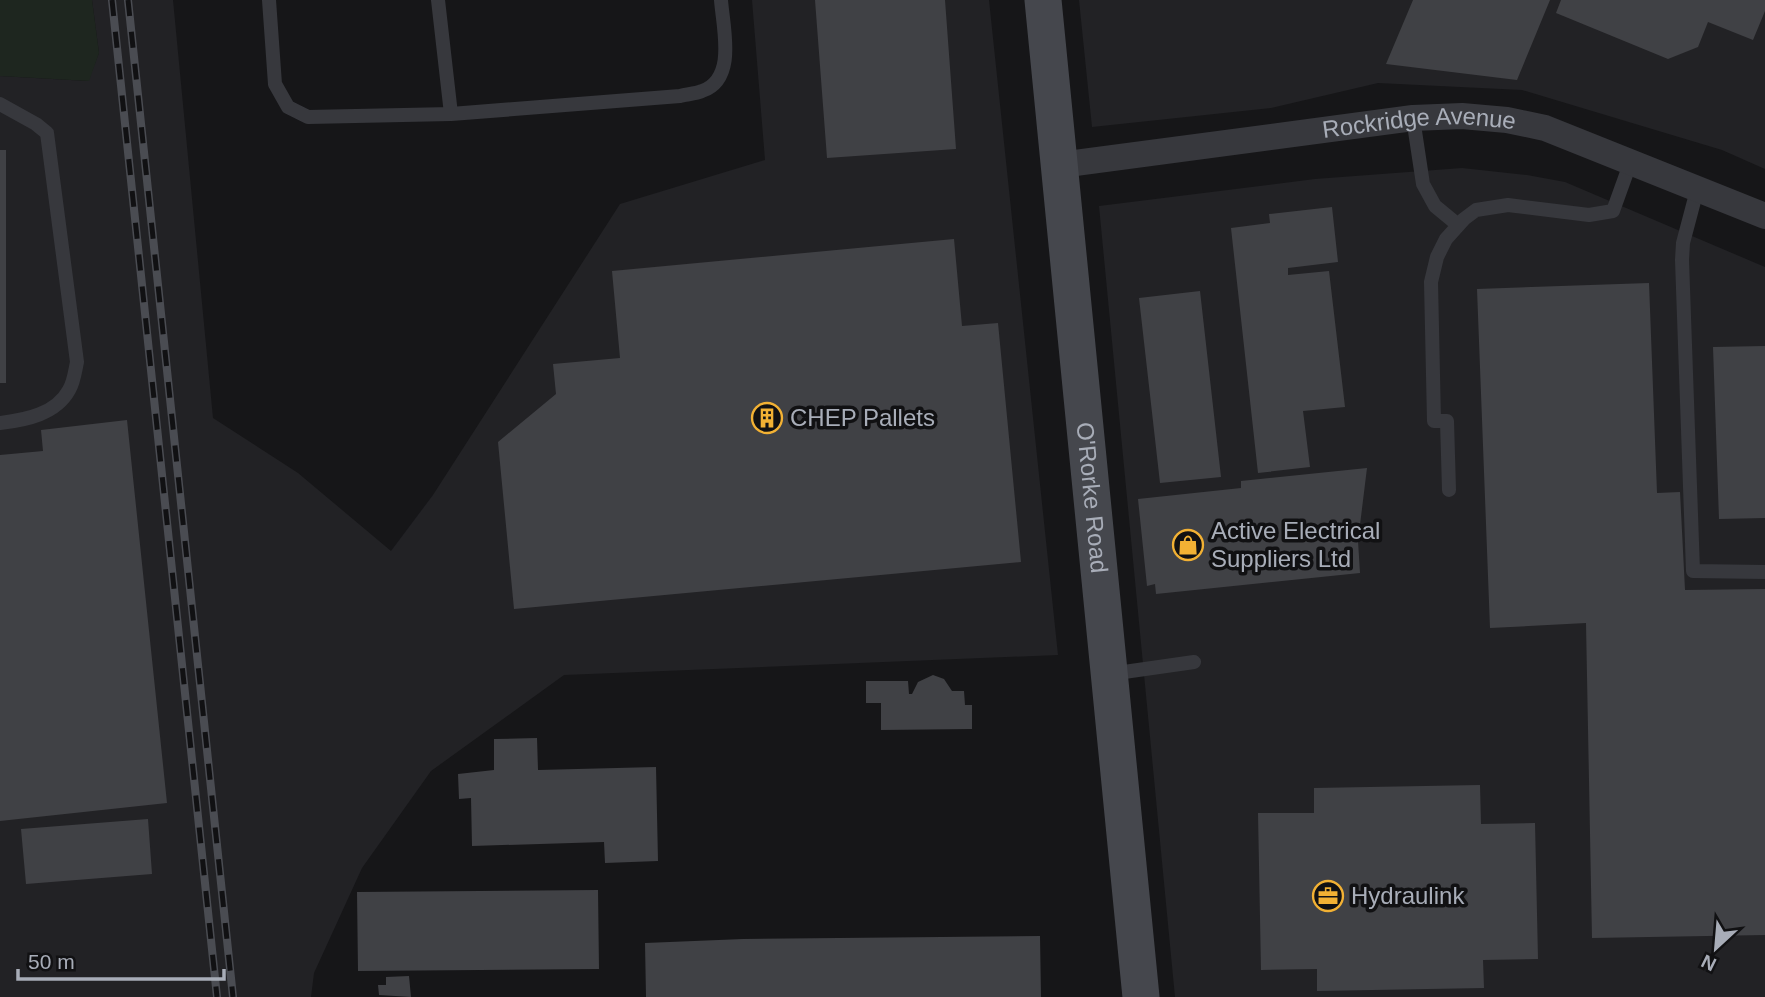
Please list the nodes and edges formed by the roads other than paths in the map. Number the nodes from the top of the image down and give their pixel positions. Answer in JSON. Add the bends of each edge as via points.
{"nodes":[{"id":1,"x":270,"y":0,"type":"edge"},
{"id":2,"x":438,"y":0,"type":"edge"},
{"id":3,"x":721,"y":0,"type":"edge"},
{"id":4,"x":1043,"y":0,"type":"edge"},
{"id":5,"x":0,"y":104,"type":"edge"},
{"id":6,"x":451,"y":114,"type":"junction"},
{"id":7,"x":1413,"y":118,"type":"junction"},
{"id":8,"x":1631,"y":160,"type":"junction"},
{"id":9,"x":1060,"y":165,"type":"junction"},
{"id":10,"x":1698,"y":190,"type":"junction"},
{"id":11,"x":1765,"y":216,"type":"edge"},
{"id":12,"x":1458,"y":225,"type":"junction"},
{"id":13,"x":0,"y":423,"type":"edge"},
{"id":14,"x":1449,"y":490,"type":"dead end"},
{"id":15,"x":1765,"y":572,"type":"edge"},
{"id":16,"x":1194,"y":662,"type":"dead end"},
{"id":17,"x":1110,"y":674,"type":"junction"},
{"id":18,"x":1141,"y":997,"type":"edge"}],
"edges":[{"from":1,"to":6,"type":"lane","via":[[275,84],[288,107],[308,117]]},
{"from":2,"to":6,"type":"lane"},
{"from":3,"to":6,"type":"lane","via":[[726,66],[719,80],[705,91]]},
{"from":4,"to":9,"type":"street","name":"O'Rorke Road"},
{"from":5,"to":13,"type":"lane","via":[[47,133],[77,362],[70,389],[60,402],[44,413]]},
{"from":7,"to":8,"type":"street","name":"Rockridge Avenue","via":[[1507,120],[1545,128]]},
{"from":7,"to":9,"type":"street","name":"Rockridge Avenue"},
{"from":7,"to":12,"type":"lane","via":[[1423,184],[1435,206]]},
{"from":8,"to":10,"type":"street","name":"Rockridge Avenue"},
{"from":8,"to":12,"type":"lane","via":[[1613,211],[1589,215],[1508,205],[1476,210]]},
{"from":9,"to":17,"type":"street","name":"O'Rorke Road"},
{"from":10,"to":11,"type":"street","name":"Rockridge Avenue"},
{"from":10,"to":15,"type":"lane","via":[[1682,261],[1693,571]]},
{"from":12,"to":14,"type":"lane","via":[[1437,257],[1431,282],[1434,421],[1447,421]]},
{"from":16,"to":17,"type":"lane"},
{"from":17,"to":18,"type":"street","name":"O'Rorke Road"}]}
